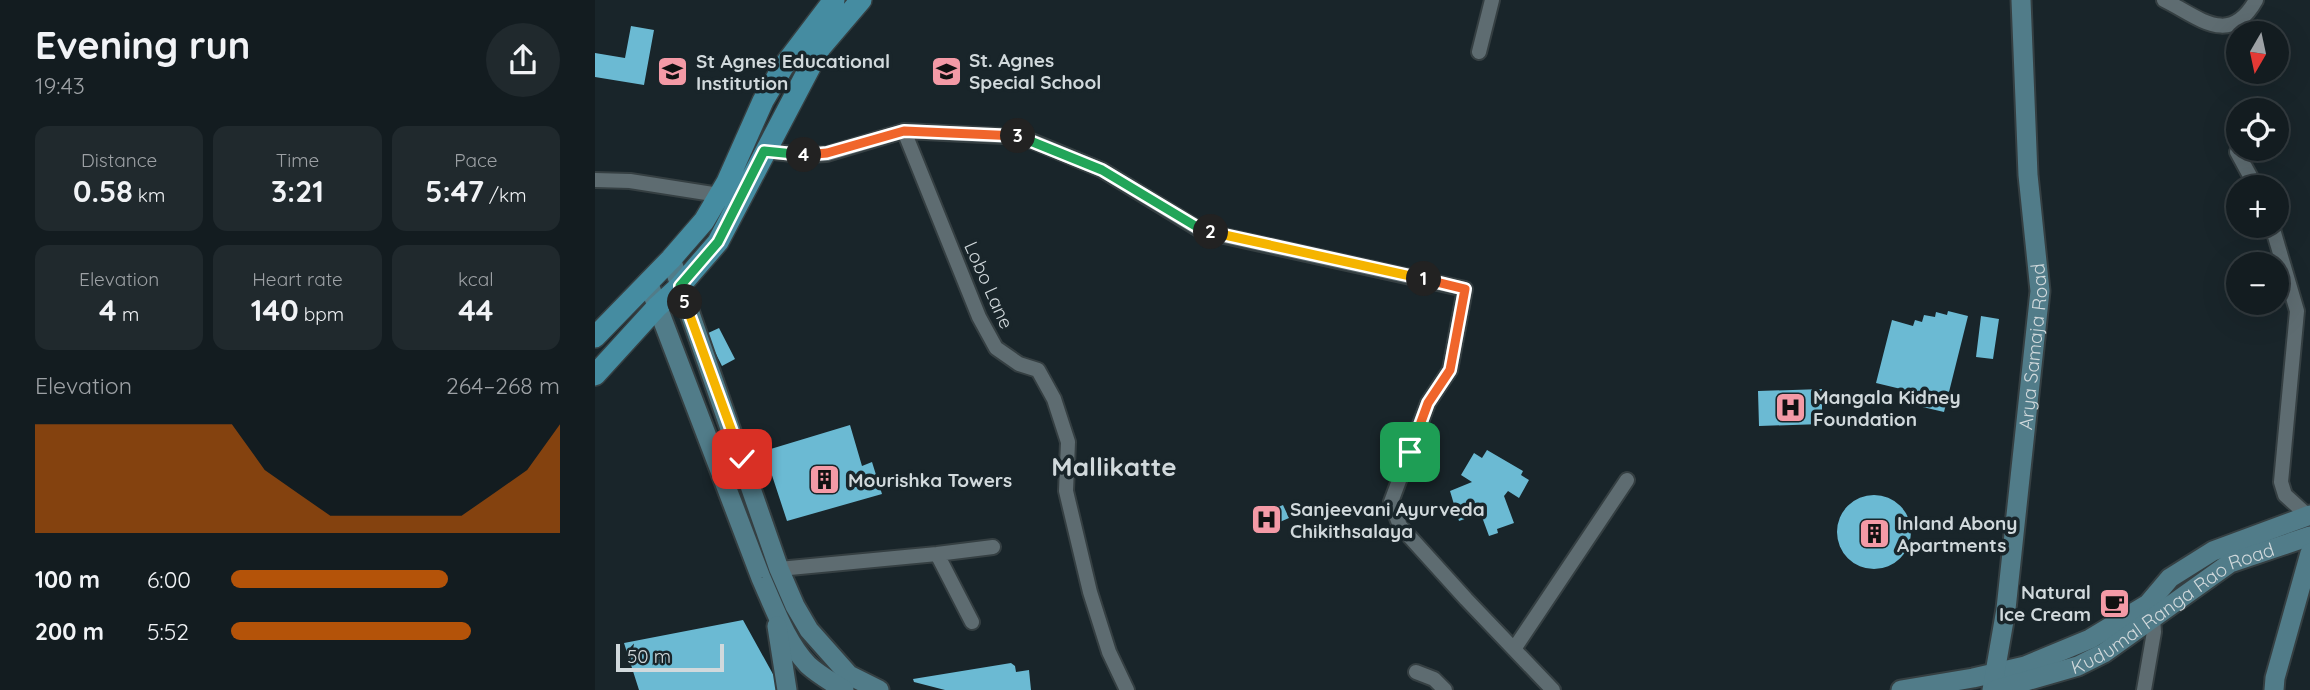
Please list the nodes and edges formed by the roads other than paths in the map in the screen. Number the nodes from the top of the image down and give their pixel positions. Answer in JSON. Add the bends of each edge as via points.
{"nodes":[{"id":1,"x":834,"y":0,"type":"edge"},
{"id":2,"x":861,"y":0,"type":"edge"},
{"id":3,"x":1492,"y":0,"type":"edge"},
{"id":4,"x":2021,"y":0,"type":"edge"},
{"id":5,"x":2164,"y":0,"type":"edge"},
{"id":6,"x":2256,"y":0,"type":"edge"},
{"id":7,"x":1479,"y":52,"type":"dead end"},
{"id":8,"x":904,"y":131,"type":"junction"},
{"id":9,"x":764,"y":151,"type":"junction"},
{"id":10,"x":595,"y":180,"type":"edge"},
{"id":11,"x":719,"y":195,"type":"junction"},
{"id":12,"x":2276,"y":238,"type":"edge"},
{"id":13,"x":671,"y":259,"type":"junction"},
{"id":14,"x":648,"y":282,"type":"junction"},
{"id":15,"x":680,"y":286,"type":"junction"},
{"id":16,"x":657,"y":307,"type":"junction"},
{"id":17,"x":595,"y":337,"type":"edge"},
{"id":18,"x":595,"y":375,"type":"edge"},
{"id":19,"x":1627,"y":480,"type":"dead end"},
{"id":20,"x":2309,"y":518,"type":"edge"},
{"id":21,"x":2310,"y":536,"type":"edge"},
{"id":22,"x":993,"y":547,"type":"dead end"},
{"id":23,"x":2310,"y":553,"type":"edge"},
{"id":24,"x":937,"y":554,"type":"junction"},
{"id":25,"x":779,"y":569,"type":"junction"},
{"id":26,"x":787,"y":611,"type":"junction"},
{"id":27,"x":2153,"y":618,"type":"junction"},
{"id":28,"x":972,"y":622,"type":"dead end"},
{"id":29,"x":1514,"y":649,"type":"junction"},
{"id":30,"x":1416,"y":672,"type":"dead end"},
{"id":31,"x":1994,"y":684,"type":"edge"},
{"id":32,"x":787,"y":690,"type":"edge"},
{"id":33,"x":844,"y":690,"type":"edge"},
{"id":34,"x":879,"y":690,"type":"edge"},
{"id":35,"x":1127,"y":690,"type":"edge"},
{"id":36,"x":1445,"y":690,"type":"edge"},
{"id":37,"x":1553,"y":690,"type":"edge"},
{"id":38,"x":1901,"y":690,"type":"edge"},
{"id":39,"x":2144,"y":690,"type":"edge"},
{"id":40,"x":2274,"y":690,"type":"edge"}],
"edges":[{"from":1,"to":11,"type":"main road","via":[[783,67]]},
{"from":2,"to":9,"type":"main road","via":[[820,48]]},
{"from":3,"to":7,"type":"street"},
{"from":4,"to":31,"type":"street","name":"Arya Samaja Road","via":[[2028,175],[2040,291]]},
{"from":5,"to":6,"type":"street","via":[[2208,25],[2228,25],[2249,13]]},
{"from":8,"to":9,"type":"street","via":[[827,153]]},
{"from":8,"to":29,"type":"street","via":[[1022,137],[1102,170],[1202,230],[1465,289],[1450,370],[1428,403],[1391,502],[1400,526]]},
{"from":8,"to":35,"type":"street","name":"Lobo Lane","via":[[979,317],[996,348],[1019,364],[1038,370],[1054,399],[1068,442],[1066,491],[1090,592]]},
{"from":9,"to":15,"type":"main road","via":[[718,242]]},
{"from":10,"to":11,"type":"street"},
{"from":11,"to":13,"type":"main road","via":[[704,221]]},
{"from":12,"to":20,"type":"street","via":[[2297,311],[2281,482],[2285,495]]},
{"from":13,"to":14,"type":"main road"},
{"from":13,"to":15,"type":"street"},
{"from":14,"to":16,"type":"street"},
{"from":14,"to":17,"type":"main road"},
{"from":15,"to":16,"type":"main road"},
{"from":15,"to":25,"type":"street"},
{"from":16,"to":18,"type":"main road"},
{"from":16,"to":26,"type":"street","via":[[756,565]]},
{"from":19,"to":29,"type":"street"},
{"from":20,"to":31,"type":"street","via":[[2213,551],[2170,578],[2148,604],[2090,639]]},
{"from":21,"to":27,"type":"street","name":"Kudumal Ranga Rao Road","via":[[2230,563]]},
{"from":22,"to":24,"type":"street"},
{"from":23,"to":40,"type":"street"},
{"from":24,"to":25,"type":"street"},
{"from":24,"to":28,"type":"street"},
{"from":25,"to":26,"type":"street"},
{"from":26,"to":32,"type":"street","via":[[776,628]]},
{"from":26,"to":33,"type":"street","via":[[807,663]]},
{"from":26,"to":34,"type":"street","via":[[849,675]]},
{"from":27,"to":31,"type":"street","name":"Kudumal Ranga Rao Road","via":[[2078,666]]},
{"from":27,"to":39,"type":"street"},
{"from":29,"to":37,"type":"street"},
{"from":30,"to":36,"type":"street","via":[[1434,679]]},
{"from":31,"to":38,"type":"street"}]}
